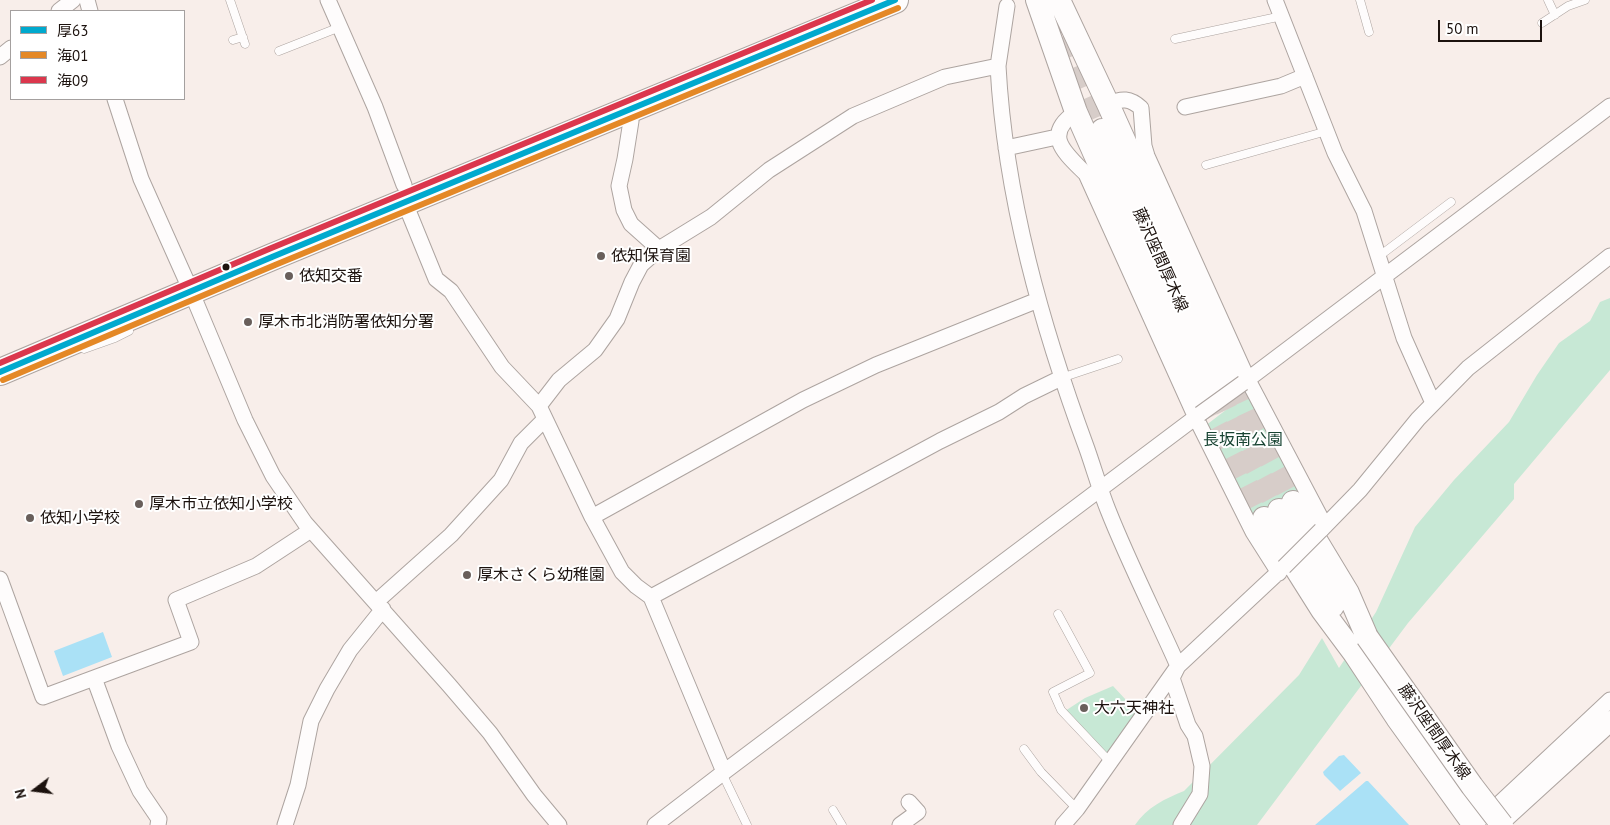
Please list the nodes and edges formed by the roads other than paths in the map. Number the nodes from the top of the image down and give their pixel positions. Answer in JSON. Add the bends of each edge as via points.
{"nodes":[{"id":1,"x":73,"y":0,"type":"edge"},
{"id":2,"x":230,"y":0,"type":"edge"},
{"id":3,"x":328,"y":0,"type":"edge"},
{"id":4,"x":855,"y":0,"type":"edge"},
{"id":5,"x":895,"y":0,"type":"edge"},
{"id":6,"x":1037,"y":0,"type":"edge"},
{"id":7,"x":1059,"y":0,"type":"edge"},
{"id":8,"x":1360,"y":0,"type":"edge"},
{"id":9,"x":1548,"y":0,"type":"edge"},
{"id":10,"x":1585,"y":0,"type":"edge"},
{"id":11,"x":1278,"y":4,"type":"edge"},
{"id":12,"x":1007,"y":6,"type":"dead end"},
{"id":13,"x":60,"y":10,"type":"edge"},
{"id":14,"x":1555,"y":15,"type":"junction"},
{"id":15,"x":1542,"y":23,"type":"dead end"},
{"id":16,"x":1189,"y":26,"type":"dead end"},
{"id":17,"x":340,"y":27,"type":"junction"},
{"id":18,"x":1370,"y":32,"type":"dead end"},
{"id":19,"x":1191,"y":36,"type":"junction"},
{"id":20,"x":1175,"y":39,"type":"dead end"},
{"id":21,"x":233,"y":40,"type":"dead end"},
{"id":22,"x":10,"y":49,"type":"edge"},
{"id":23,"x":279,"y":50,"type":"dead end"},
{"id":24,"x":0,"y":57,"type":"edge"},
{"id":25,"x":998,"y":66,"type":"junction"},
{"id":26,"x":1305,"y":76,"type":"junction"},
{"id":27,"x":115,"y":100,"type":"edge"},
{"id":28,"x":1610,"y":106,"type":"edge"},
{"id":29,"x":1185,"y":107,"type":"dead end"},
{"id":30,"x":631,"y":110,"type":"junction"},
{"id":31,"x":1076,"y":112,"type":"junction"},
{"id":32,"x":1102,"y":130,"type":"tunnel mouth"},
{"id":33,"x":1326,"y":131,"type":"junction"},
{"id":34,"x":1057,"y":137,"type":"junction"},
{"id":35,"x":1006,"y":148,"type":"junction"},
{"id":36,"x":1206,"y":165,"type":"dead end"},
{"id":37,"x":404,"y":194,"type":"junction"},
{"id":38,"x":1451,"y":202,"type":"dead end"},
{"id":39,"x":659,"y":249,"type":"junction"},
{"id":40,"x":1610,"y":256,"type":"edge"},
{"id":41,"x":1378,"y":257,"type":"junction"},
{"id":42,"x":1384,"y":278,"type":"junction"},
{"id":43,"x":187,"y":283,"type":"junction"},
{"id":44,"x":1038,"y":300,"type":"junction"},
{"id":45,"x":0,"y":353,"type":"edge"},
{"id":46,"x":1118,"y":358,"type":"dead end"},
{"id":47,"x":0,"y":372,"type":"edge"},
{"id":48,"x":1061,"y":378,"type":"junction"},
{"id":49,"x":1220,"y":395,"type":"junction"},
{"id":50,"x":1433,"y":403,"type":"junction"},
{"id":51,"x":542,"y":413,"type":"junction"},
{"id":52,"x":1101,"y":488,"type":"junction"},
{"id":53,"x":1279,"y":510,"type":"junction"},
{"id":54,"x":592,"y":517,"type":"junction"},
{"id":55,"x":1323,"y":528,"type":"junction"},
{"id":56,"x":311,"y":530,"type":"junction"},
{"id":57,"x":1282,"y":570,"type":"junction"},
{"id":58,"x":0,"y":579,"type":"edge"},
{"id":59,"x":651,"y":597,"type":"junction"},
{"id":60,"x":380,"y":605,"type":"junction"},
{"id":61,"x":1058,"y":614,"type":"dead end"},
{"id":62,"x":1360,"y":645,"type":"junction"},
{"id":63,"x":1178,"y":666,"type":"junction"},
{"id":64,"x":94,"y":678,"type":"junction"},
{"id":65,"x":1610,"y":700,"type":"edge"},
{"id":66,"x":1610,"y":721,"type":"edge"},
{"id":67,"x":1024,"y":749,"type":"dead end"},
{"id":68,"x":1110,"y":762,"type":"junction"},
{"id":69,"x":723,"y":772,"type":"junction"},
{"id":70,"x":1077,"y":809,"type":"junction"},
{"id":71,"x":832,"y":810,"type":"dead end"},
{"id":72,"x":916,"y":810,"type":"dead end"},
{"id":73,"x":841,"y":823,"type":"edge"},
{"id":74,"x":1499,"y":824,"type":"edge"},
{"id":75,"x":158,"y":825,"type":"edge"},
{"id":76,"x":285,"y":825,"type":"edge"},
{"id":77,"x":559,"y":825,"type":"edge"},
{"id":78,"x":655,"y":825,"type":"edge"},
{"id":79,"x":747,"y":825,"type":"edge"},
{"id":80,"x":832,"y":825,"type":"edge"},
{"id":81,"x":900,"y":825,"type":"edge"},
{"id":82,"x":1063,"y":825,"type":"edge"},
{"id":83,"x":1181,"y":825,"type":"edge"},
{"id":84,"x":1476,"y":825,"type":"edge"}],
"edges":[{"from":1,"to":13,"type":"street"},
{"from":2,"to":21,"type":"lane","via":[[244,40]]},
{"from":3,"to":17,"type":"street"},
{"from":4,"to":37,"type":"highway"},
{"from":5,"to":30,"type":"highway"},
{"from":6,"to":31,"type":"main road"},
{"from":7,"to":49,"type":"main road","via":[[1108,104]]},
{"from":8,"to":18,"type":"lane"},
{"from":9,"to":14,"type":"lane"},
{"from":10,"to":14,"type":"lane"},
{"from":11,"to":19,"type":"lane"},
{"from":11,"to":26,"type":"street"},
{"from":12,"to":25,"type":"street"},
{"from":14,"to":15,"type":"lane"},
{"from":16,"to":19,"type":"lane"},
{"from":17,"to":23,"type":"lane"},
{"from":17,"to":37,"type":"street","via":[[375,107]]},
{"from":19,"to":20,"type":"lane"},
{"from":22,"to":24,"type":"street"},
{"from":25,"to":35,"type":"street"},
{"from":25,"to":39,"type":"street","via":[[944,77],[853,116],[769,170],[712,217]]},
{"from":26,"to":29,"type":"street","via":[[1281,86]]},
{"from":26,"to":33,"type":"street"},
{"from":27,"to":43,"type":"street","via":[[141,179]]},
{"from":28,"to":42,"type":"street"},
{"from":30,"to":37,"type":"highway"},
{"from":30,"to":39,"type":"street","via":[[618,186],[631,224]]},
{"from":31,"to":34,"type":"street","via":[[1061,126]]},
{"from":31,"to":49,"type":"main road"},
{"from":32,"to":49,"type":"main road","name":"藤沢座間厚木線"},
{"from":33,"to":36,"type":"lane"},
{"from":33,"to":41,"type":"street","via":[[1364,210]]},
{"from":34,"to":35,"type":"street"},
{"from":34,"to":49,"type":"street","via":[[1062,150],[1086,174]]},
{"from":35,"to":44,"type":"street"},
{"from":37,"to":43,"type":"highway"},
{"from":37,"to":51,"type":"street","via":[[436,279],[451,291],[502,367]]},
{"from":38,"to":41,"type":"lane"},
{"from":39,"to":51,"type":"street","via":[[641,266],[616,319],[595,350],[559,380]]},
{"from":40,"to":50,"type":"street","via":[[1468,368]]},
{"from":41,"to":42,"type":"street"},
{"from":42,"to":49,"type":"street"},
{"from":42,"to":50,"type":"street","via":[[1404,338]]},
{"from":43,"to":45,"type":"highway"},
{"from":43,"to":47,"type":"highway","via":[[156,306]]},
{"from":43,"to":56,"type":"street","via":[[245,420],[273,476]]},
{"from":44,"to":48,"type":"street"},
{"from":44,"to":54,"type":"street","via":[[876,365],[803,400]]},
{"from":46,"to":48,"type":"lane"},
{"from":48,"to":52,"type":"street"},
{"from":48,"to":59,"type":"street"},
{"from":49,"to":52,"type":"street"},
{"from":49,"to":55,"type":"street"},
{"from":49,"to":57,"type":"street","via":[[1253,532]]},
{"from":50,"to":55,"type":"street","via":[[1360,490]]},
{"from":51,"to":54,"type":"street"},
{"from":51,"to":60,"type":"street","via":[[501,480]]},
{"from":52,"to":63,"type":"street"},
{"from":52,"to":69,"type":"street"},
{"from":53,"to":62,"type":"main road"},
{"from":53,"to":62,"type":"main road","via":[[1322,610]]},
{"from":53,"to":62,"type":"main road","via":[[1348,593]]},
{"from":54,"to":59,"type":"street","via":[[622,572]]},
{"from":55,"to":57,"type":"street","bridge":true},
{"from":56,"to":60,"type":"street"},
{"from":56,"to":64,"type":"street","via":[[256,566],[176,600],[191,642]]},
{"from":57,"to":63,"type":"street"},
{"from":58,"to":64,"type":"street","via":[[43,697]]},
{"from":59,"to":69,"type":"street"},
{"from":60,"to":76,"type":"street","via":[[350,650],[311,721],[298,785]]},
{"from":60,"to":77,"type":"street","via":[[490,733]]},
{"from":61,"to":68,"type":"lane","via":[[1090,673],[1053,692],[1061,710]]},
{"from":62,"to":74,"type":"main road","name":"藤沢座間厚木線","bridge":true},
{"from":62,"to":84,"type":"main road","name":"藤沢座間厚木線","via":[[1397,718]]},
{"from":63,"to":68,"type":"street"},
{"from":63,"to":83,"type":"street","via":[[1172,678],[1195,736],[1202,766],[1200,794]]},
{"from":64,"to":75,"type":"street","via":[[119,746],[140,791],[159,820]]},
{"from":65,"to":84,"type":"street"},
{"from":66,"to":74,"type":"street"},
{"from":67,"to":70,"type":"lane"},
{"from":68,"to":70,"type":"street"},
{"from":69,"to":78,"type":"street"},
{"from":69,"to":79,"type":"lane"},
{"from":70,"to":82,"type":"street"},
{"from":71,"to":73,"type":"lane"},
{"from":72,"to":81,"type":"street"},
{"from":73,"to":80,"type":"lane"}]}
